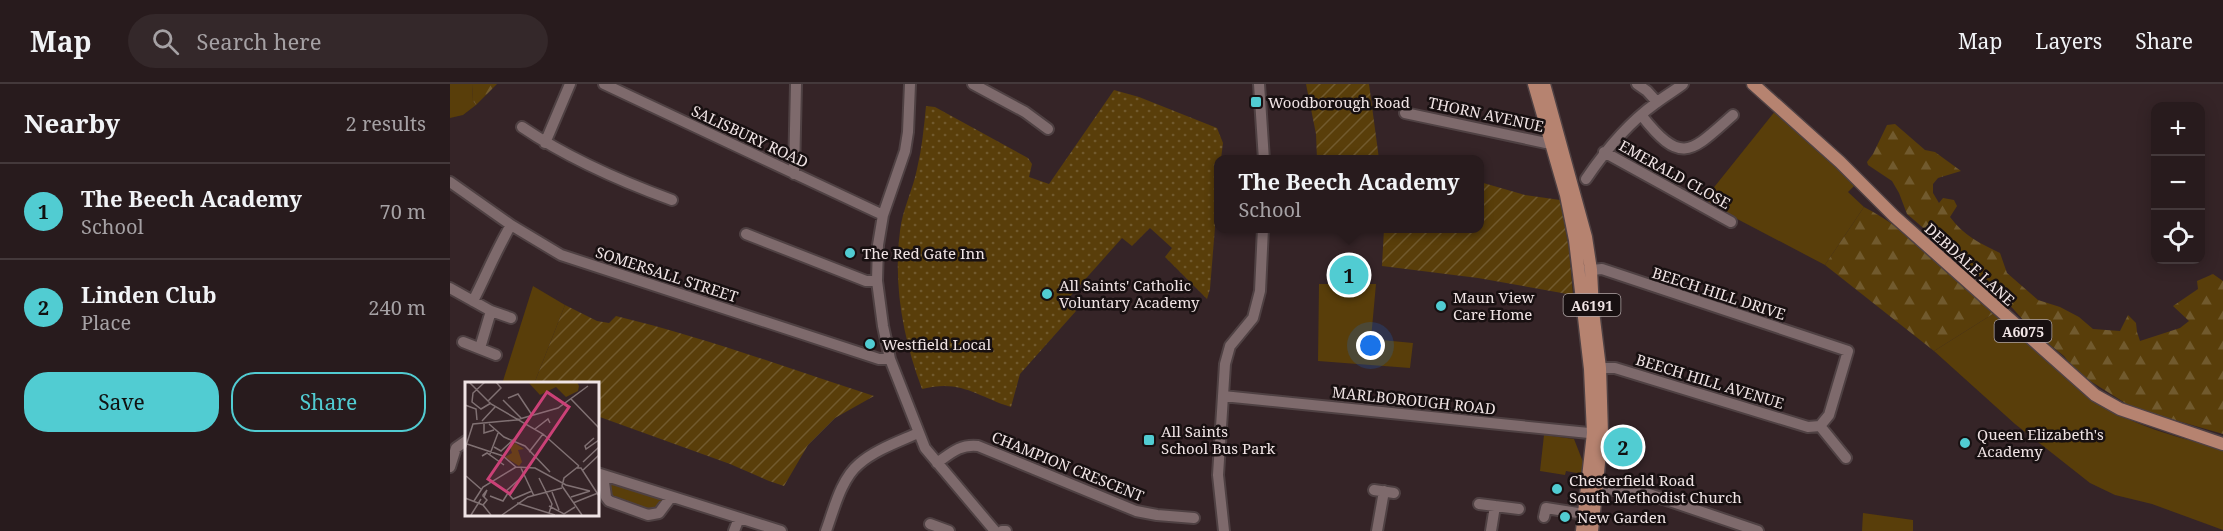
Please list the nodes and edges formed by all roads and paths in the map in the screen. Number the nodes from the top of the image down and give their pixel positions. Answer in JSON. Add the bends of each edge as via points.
{"nodes":[{"id":1,"x":570,"y":84,"type":"edge"},
{"id":2,"x":604,"y":84,"type":"edge"},
{"id":3,"x":796,"y":84,"type":"edge"},
{"id":4,"x":910,"y":84,"type":"edge"},
{"id":5,"x":973,"y":84,"type":"edge"},
{"id":6,"x":1259,"y":84,"type":"edge"},
{"id":7,"x":1534,"y":84,"type":"edge"},
{"id":8,"x":1544,"y":84,"type":"edge"},
{"id":9,"x":1637,"y":84,"type":"edge"},
{"id":10,"x":1683,"y":84,"type":"edge"},
{"id":11,"x":1759,"y":86,"type":"edge"},
{"id":12,"x":1657,"y":102,"type":"junction"},
{"id":13,"x":1405,"y":113,"type":"dead end"},
{"id":14,"x":1733,"y":115,"type":"dead end"},
{"id":15,"x":1642,"y":116,"type":"junction"},
{"id":16,"x":522,"y":127,"type":"dead end"},
{"id":17,"x":1048,"y":129,"type":"dead end"},
{"id":18,"x":1555,"y":140,"type":"junction"},
{"id":19,"x":545,"y":143,"type":"junction"},
{"id":20,"x":1604,"y":152,"type":"junction"},
{"id":21,"x":1264,"y":155,"type":"edge"},
{"id":22,"x":794,"y":174,"type":"junction"},
{"id":23,"x":1586,"y":179,"type":"dead end"},
{"id":24,"x":450,"y":182,"type":"edge"},
{"id":25,"x":672,"y":200,"type":"dead end"},
{"id":26,"x":883,"y":215,"type":"junction"},
{"id":27,"x":1731,"y":222,"type":"dead end"},
{"id":28,"x":511,"y":225,"type":"junction"},
{"id":29,"x":1263,"y":233,"type":"edge"},
{"id":30,"x":746,"y":234,"type":"dead end"},
{"id":31,"x":1585,"y":271,"type":"junction"},
{"id":32,"x":877,"y":281,"type":"junction"},
{"id":33,"x":450,"y":288,"type":"edge"},
{"id":34,"x":473,"y":301,"type":"junction"},
{"id":35,"x":491,"y":311,"type":"junction"},
{"id":36,"x":512,"y":318,"type":"dead end"},
{"id":37,"x":463,"y":342,"type":"dead end"},
{"id":38,"x":480,"y":348,"type":"junction"},
{"id":39,"x":495,"y":355,"type":"dead end"},
{"id":40,"x":890,"y":359,"type":"junction"},
{"id":41,"x":1595,"y":368,"type":"junction"},
{"id":42,"x":1223,"y":396,"type":"junction"},
{"id":43,"x":1820,"y":426,"type":"junction"},
{"id":44,"x":918,"y":434,"type":"junction"},
{"id":45,"x":1598,"y":434,"type":"junction"},
{"id":46,"x":465,"y":442,"type":"edge"},
{"id":47,"x":2223,"y":444,"type":"edge"},
{"id":48,"x":1846,"y":458,"type":"dead end"},
{"id":49,"x":937,"y":463,"type":"junction"},
{"id":50,"x":450,"y":467,"type":"edge"},
{"id":51,"x":600,"y":474,"type":"edge"},
{"id":52,"x":1591,"y":488,"type":"junction"},
{"id":53,"x":1384,"y":491,"type":"dead end"},
{"id":54,"x":671,"y":497,"type":"junction"},
{"id":55,"x":1479,"y":504,"type":"dead end"},
{"id":56,"x":1495,"y":506,"type":"junction"},
{"id":57,"x":1519,"y":509,"type":"dead end"},
{"id":58,"x":1584,"y":514,"type":"junction"},
{"id":59,"x":1544,"y":517,"type":"dead end"},
{"id":60,"x":739,"y":518,"type":"junction"},
{"id":61,"x":1194,"y":518,"type":"dead end"},
{"id":62,"x":930,"y":524,"type":"dead end"},
{"id":63,"x":734,"y":531,"type":"edge"},
{"id":64,"x":781,"y":531,"type":"edge"},
{"id":65,"x":826,"y":531,"type":"edge"},
{"id":66,"x":949,"y":531,"type":"edge"},
{"id":67,"x":995,"y":531,"type":"edge"},
{"id":68,"x":1224,"y":531,"type":"edge"},
{"id":69,"x":1377,"y":531,"type":"edge"},
{"id":70,"x":1491,"y":531,"type":"edge"},
{"id":71,"x":1582,"y":531,"type":"edge"},
{"id":72,"x":1592,"y":531,"type":"edge"},
{"id":73,"x":1758,"y":531,"type":"edge"}],
"edges":[{"from":1,"to":19,"type":"street"},
{"from":2,"to":22,"type":"street","name":"SALISBURY ROAD"},
{"from":3,"to":22,"type":"street"},
{"from":4,"to":26,"type":"street","via":[[905,151]]},
{"from":5,"to":17,"type":"street"},
{"from":6,"to":21,"type":"street"},
{"from":7,"to":18,"type":"main road","number":"A6191"},
{"from":8,"to":18,"type":"main road","number":"A6191"},
{"from":9,"to":12,"type":"street"},
{"from":10,"to":12,"type":"street"},
{"from":11,"to":47,"type":"main road","name":"DEBDALE LANE","number":"A6075","via":[[1894,216],[2095,395],[2120,409]]},
{"from":12,"to":15,"type":"street"},
{"from":13,"to":18,"type":"street","name":"THORN AVENUE","via":[[1546,143]]},
{"from":14,"to":15,"type":"street","via":[[1716,125],[1698,146],[1678,148],[1665,141]]},
{"from":15,"to":20,"type":"street"},
{"from":16,"to":19,"type":"street"},
{"from":18,"to":31,"type":"main road","number":"A6191","via":[[1586,237]]},
{"from":19,"to":25,"type":"street","via":[[623,182]]},
{"from":20,"to":23,"type":"street"},
{"from":20,"to":27,"type":"street","name":"EMERALD CLOSE"},
{"from":22,"to":26,"type":"street","name":"SALISBURY ROAD"},
{"from":24,"to":28,"type":"street","name":"SOMERSALL STREET"},
{"from":26,"to":32,"type":"street"},
{"from":28,"to":34,"type":"street"},
{"from":28,"to":40,"type":"street","name":"SOMERSALL STREET","via":[[561,255],[879,359]]},
{"from":29,"to":42,"type":"street","via":[[1260,291],[1253,318],[1230,346]]},
{"from":30,"to":32,"type":"street","via":[[866,281]]},
{"from":31,"to":41,"type":"main road","number":"A6191","via":[[1593,311]]},
{"from":31,"to":43,"type":"street","name":"BEECH HILL DRIVE","via":[[1602,270],[1848,351],[1829,416]]},
{"from":32,"to":40,"type":"street"},
{"from":33,"to":34,"type":"street"},
{"from":34,"to":35,"type":"street"},
{"from":35,"to":36,"type":"street"},
{"from":35,"to":38,"type":"street"},
{"from":37,"to":38,"type":"street"},
{"from":38,"to":39,"type":"street"},
{"from":40,"to":44,"type":"street"},
{"from":41,"to":43,"type":"street","name":"BEECH HILL AVENUE","via":[[1615,368],[1808,427]]},
{"from":41,"to":45,"type":"main road","number":"A6191"},
{"from":42,"to":45,"type":"street","name":"MARLBOROUGH ROAD"},
{"from":42,"to":68,"type":"street"},
{"from":43,"to":48,"type":"street"},
{"from":44,"to":49,"type":"street"},
{"from":44,"to":65,"type":"street","via":[[858,465],[841,491]]},
{"from":45,"to":52,"type":"main road","number":"A6191"},
{"from":46,"to":50,"type":"street","via":[[456,448]]},
{"from":49,"to":61,"type":"street","name":"CHAMPION CRESCENT","via":[[958,448],[978,446],[1136,511]]},
{"from":49,"to":67,"type":"street"},
{"from":51,"to":54,"type":"street"},
{"from":51,"to":54,"type":"street","via":[[609,501],[648,515],[659,513]]},
{"from":52,"to":58,"type":"main road","number":"A6191"},
{"from":52,"to":72,"type":"main road","number":"A6191"},
{"from":52,"to":73,"type":"street","via":[[1649,494]]},
{"from":53,"to":69,"type":"street"},
{"from":54,"to":60,"type":"street"},
{"from":55,"to":56,"type":"street"},
{"from":56,"to":57,"type":"street"},
{"from":56,"to":70,"type":"street"},
{"from":58,"to":59,"type":"street","via":[[1546,508]]},
{"from":58,"to":71,"type":"main road","number":"A6191"},
{"from":60,"to":63,"type":"street"},
{"from":60,"to":64,"type":"street"},
{"from":62,"to":66,"type":"street"}]}
